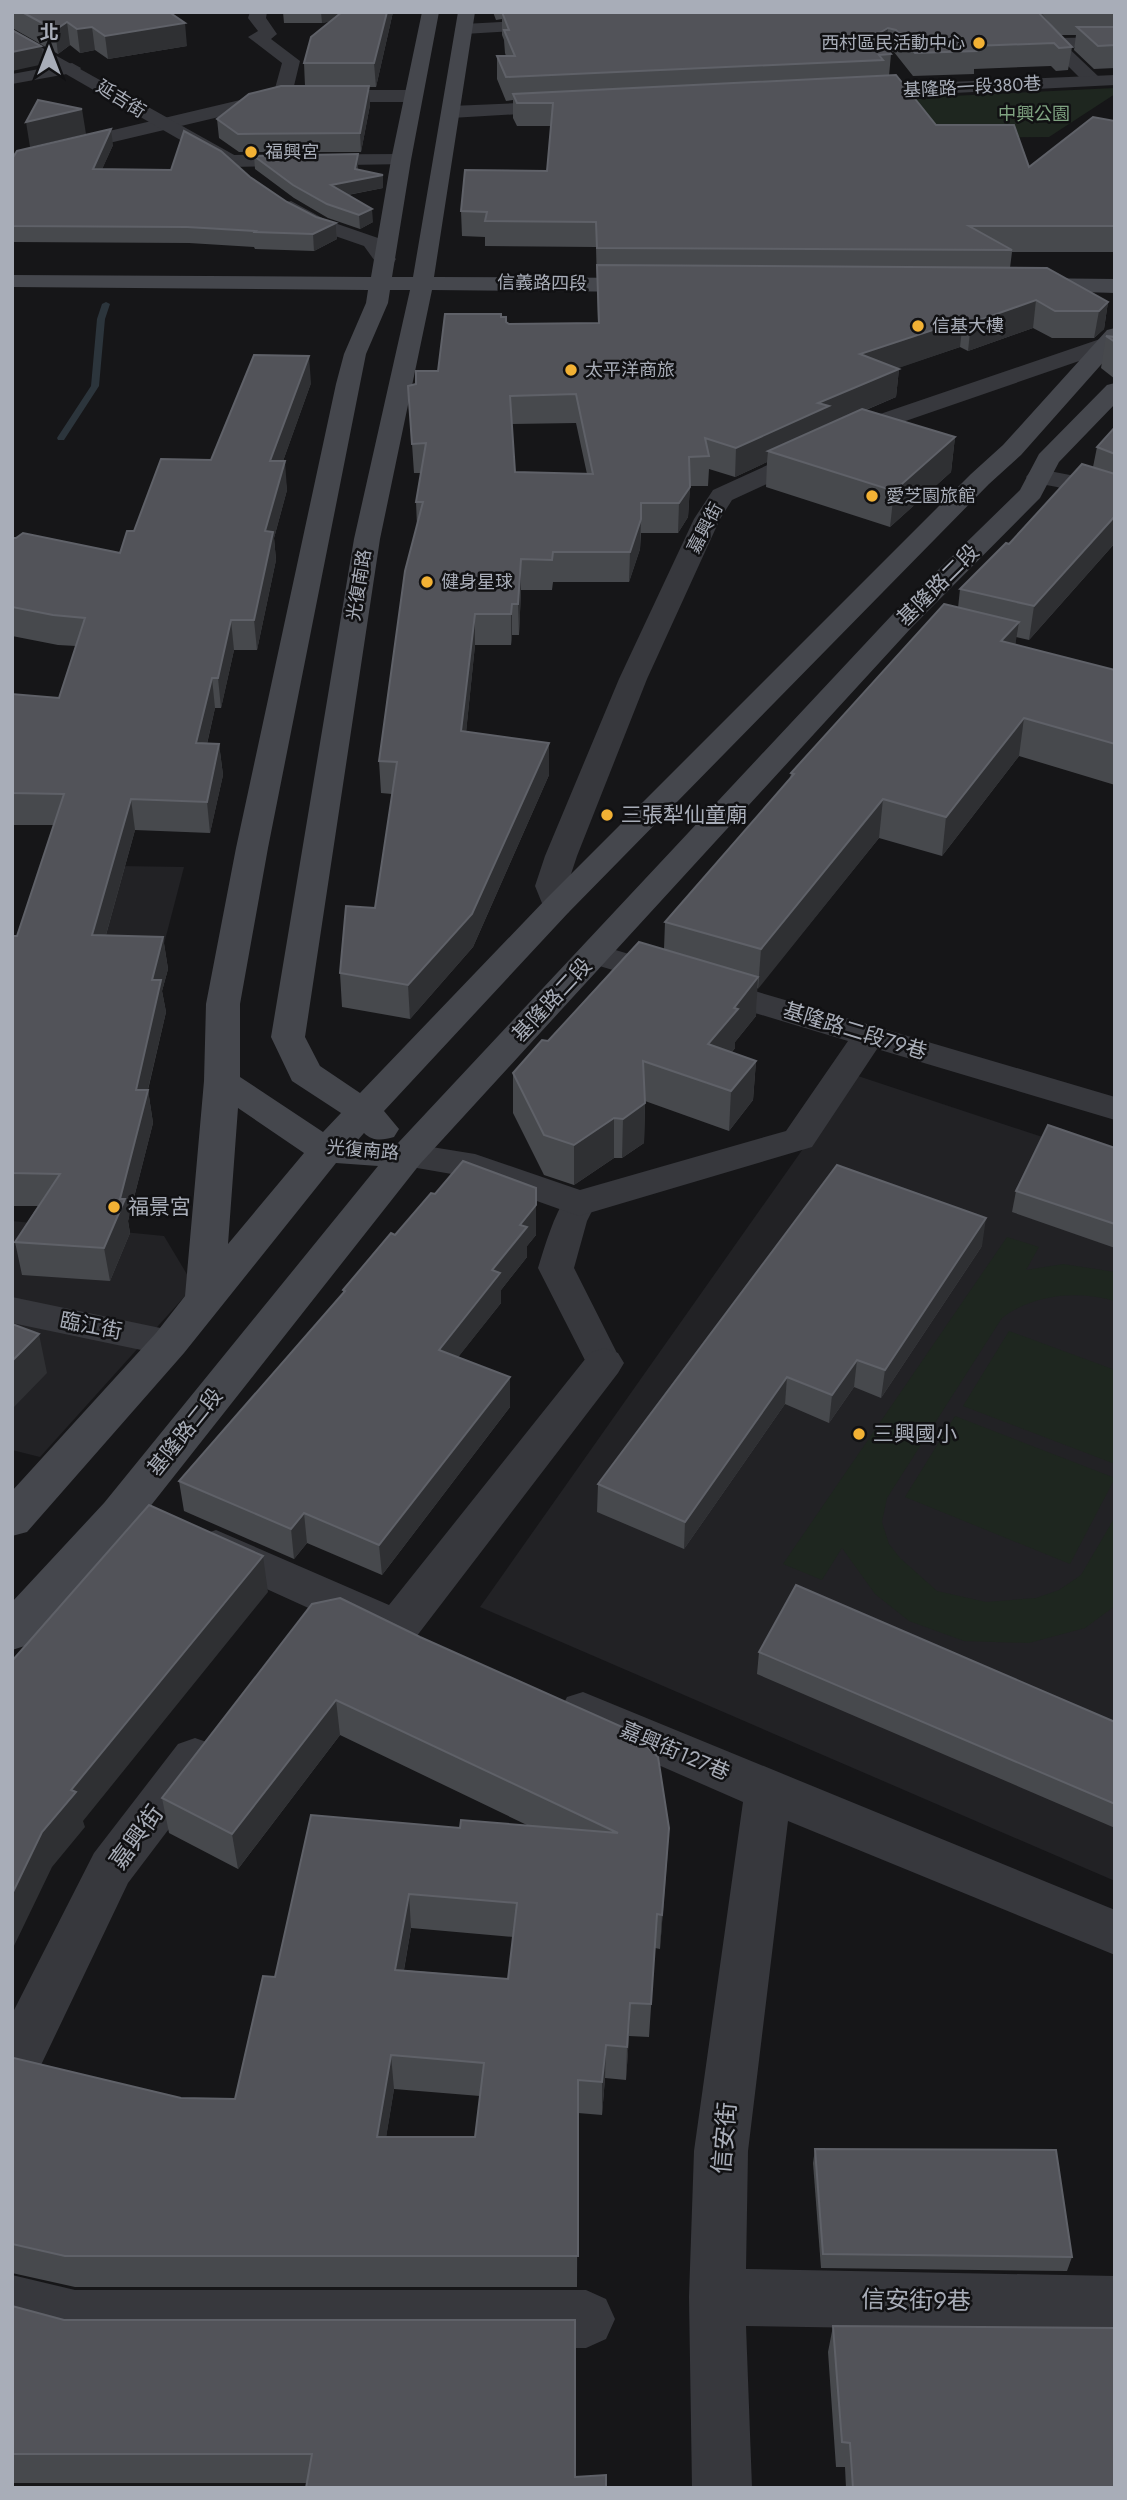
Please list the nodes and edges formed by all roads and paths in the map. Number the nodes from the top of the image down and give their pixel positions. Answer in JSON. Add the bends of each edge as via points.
{"nodes":[{"id":1,"x":259,"y":12,"type":"edge"},
{"id":2,"x":431,"y":12,"type":"edge"},
{"id":3,"x":1026,"y":12,"type":"edge"},
{"id":4,"x":466,"y":21,"type":"edge"},
{"id":5,"x":566,"y":23,"type":"edge"},
{"id":6,"x":12,"y":36,"type":"edge"},
{"id":7,"x":1115,"y":42,"type":"edge"},
{"id":8,"x":1054,"y":43,"type":"junction"},
{"id":9,"x":72,"y":68,"type":"junction"},
{"id":10,"x":12,"y":79,"type":"edge"},
{"id":11,"x":1115,"y":80,"type":"edge"},
{"id":12,"x":1093,"y":81,"type":"junction"},
{"id":13,"x":841,"y":93,"type":"edge"},
{"id":14,"x":282,"y":96,"type":"junction"},
{"id":15,"x":413,"y":96,"type":"junction"},
{"id":16,"x":579,"y":106,"type":"edge"},
{"id":17,"x":451,"y":112,"type":"junction"},
{"id":18,"x":160,"y":123,"type":"junction"},
{"id":19,"x":14,"y":160,"type":"edge"},
{"id":20,"x":401,"y":160,"type":"junction"},
{"id":21,"x":231,"y":161,"type":"junction"},
{"id":22,"x":252,"y":180,"type":"edge"},
{"id":23,"x":279,"y":199,"type":"edge"},
{"id":24,"x":358,"y":259,"type":"dead end"},
{"id":25,"x":450,"y":260,"type":"dead end"},
{"id":26,"x":1022,"y":265,"type":"edge"},
{"id":27,"x":1115,"y":267,"type":"edge"},
{"id":28,"x":382,"y":272,"type":"junction"},
{"id":29,"x":424,"y":272,"type":"junction"},
{"id":30,"x":12,"y":281,"type":"edge"},
{"id":31,"x":674,"y":285,"type":"edge"},
{"id":32,"x":1011,"y":285,"type":"edge"},
{"id":33,"x":1115,"y":286,"type":"edge"},
{"id":34,"x":1111,"y":340,"type":"edge"},
{"id":35,"x":1115,"y":390,"type":"edge"},
{"id":36,"x":1039,"y":477,"type":"junction"},
{"id":37,"x":1115,"y":498,"type":"edge"},
{"id":38,"x":902,"y":621,"type":"junction"},
{"id":39,"x":935,"y":630,"type":"edge"},
{"id":40,"x":557,"y":906,"type":"junction"},
{"id":41,"x":595,"y":954,"type":"junction"},
{"id":42,"x":869,"y":1035,"type":"junction"},
{"id":43,"x":222,"y":1081,"type":"junction"},
{"id":44,"x":1115,"y":1109,"type":"edge"},
{"id":45,"x":363,"y":1111,"type":"junction"},
{"id":46,"x":326,"y":1151,"type":"junction"},
{"id":47,"x":407,"y":1155,"type":"junction"},
{"id":48,"x":579,"y":1203,"type":"junction"},
{"id":49,"x":204,"y":1298,"type":"junction"},
{"id":50,"x":12,"y":1310,"type":"edge"},
{"id":51,"x":170,"y":1343,"type":"junction"},
{"id":52,"x":604,"y":1363,"type":"joint"},
{"id":53,"x":119,"y":1515,"type":"junction"},
{"id":54,"x":12,"y":1520,"type":"edge"},
{"id":55,"x":12,"y":1632,"type":"edge"},
{"id":56,"x":543,"y":1693,"type":"edge"},
{"id":57,"x":220,"y":1725,"type":"edge"},
{"id":58,"x":768,"y":1790,"type":"junction"},
{"id":59,"x":1115,"y":1933,"type":"edge"},
{"id":60,"x":12,"y":2069,"type":"edge"},
{"id":61,"x":717,"y":2297,"type":"junction"},
{"id":62,"x":12,"y":2303,"type":"edge"},
{"id":63,"x":1115,"y":2304,"type":"edge"},
{"id":64,"x":586,"y":2319,"type":"dead end"},
{"id":65,"x":722,"y":2488,"type":"edge"}],
"edges":[{"from":1,"to":14,"type":"street","via":[[257,18],[268,34],[257,37],[292,61]]},
{"from":2,"to":15,"type":"main road"},
{"from":3,"to":8,"type":"street"},
{"from":4,"to":5,"type":"street"},
{"from":4,"to":17,"type":"main road","name":"光復南路"},
{"from":6,"to":9,"type":"street","name":"延吉街"},
{"from":7,"to":8,"type":"street"},
{"from":8,"to":12,"type":"street"},
{"from":9,"to":10,"type":"street"},
{"from":9,"to":18,"type":"street","name":"延吉街"},
{"from":11,"to":12,"type":"street","name":"基隆路一段380巷"},
{"from":12,"to":13,"type":"street","name":"基隆路一段380巷","via":[[906,82]]},
{"from":14,"to":15,"type":"street"},
{"from":14,"to":18,"type":"street"},
{"from":15,"to":20,"type":"main road"},
{"from":16,"to":17,"type":"street"},
{"from":17,"to":29,"type":"main road","name":"光復南路"},
{"from":18,"to":19,"type":"street"},
{"from":18,"to":21,"type":"street","name":"延吉街"},
{"from":20,"to":21,"type":"street","name":"延吉街"},
{"from":20,"to":28,"type":"main road"},
{"from":21,"to":22,"type":"street","name":"延吉街"},
{"from":23,"to":28,"type":"street","via":[[319,223],[371,242]]},
{"from":24,"to":28,"type":"main road","name":"信義路四段"},
{"from":25,"to":29,"type":"main road","name":"信義路四段"},
{"from":26,"to":27,"type":"main road"},
{"from":28,"to":29,"type":"main road","name":"信義路四段"},
{"from":28,"to":30,"type":"main road","name":"信義路四段"},
{"from":28,"to":43,"type":"main road","via":[[377,303],[355,354],[252,848],[223,1004]]},
{"from":29,"to":31,"type":"main road","name":"信義路四段","via":[[484,282]]},
{"from":29,"to":45,"type":"main road","name":"光復南路","via":[[367,539],[288,1037],[305,1073]]},
{"from":32,"to":33,"type":"main road"},
{"from":34,"to":40,"type":"main road","via":[[1012,450]]},
{"from":34,"to":40,"type":"street","name":"嘉興街","via":[[854,431],[722,495],[633,679],[551,886]]},
{"from":35,"to":36,"type":"main road","name":"基隆路二段","via":[[1048,459]]},
{"from":36,"to":37,"type":"street"},
{"from":36,"to":38,"type":"main road","name":"基隆路二段","via":[[1031,493]]},
{"from":38,"to":39,"type":"street"},
{"from":38,"to":41,"type":"main road","name":"基隆路二段"},
{"from":40,"to":45,"type":"main road"},
{"from":41,"to":42,"type":"street","name":"基隆路二段79巷"},
{"from":41,"to":47,"type":"main road","name":"基隆路二段"},
{"from":42,"to":44,"type":"street","name":"基隆路二段79巷"},
{"from":42,"to":48,"type":"street","via":[[799,1139]]},
{"from":43,"to":46,"type":"main road","name":"光復南路"},
{"from":43,"to":49,"type":"main road"},
{"from":45,"to":46,"type":"main road"},
{"from":45,"to":47,"type":"main road","name":"光復南路"},
{"from":46,"to":47,"type":"main road","name":"光復南路"},
{"from":46,"to":49,"type":"main road"},
{"from":47,"to":48,"type":"street","via":[[475,1166]]},
{"from":47,"to":53,"type":"main road","name":"基隆路二段"},
{"from":48,"to":52,"type":"street","via":[[556,1268]]},
{"from":49,"to":51,"type":"main road"},
{"from":50,"to":51,"type":"street","name":"臨江街"},
{"from":51,"to":54,"type":"main road"},
{"from":52,"to":53,"type":"street","via":[[416,1636],[309,1611],[176,1529],[145,1515]]},
{"from":53,"to":55,"type":"main road","name":"基隆路二段"},
{"from":56,"to":58,"type":"street","name":"嘉興街127巷"},
{"from":57,"to":60,"type":"street","name":"嘉興街","via":[[111,1868]]},
{"from":58,"to":59,"type":"street","name":"嘉興街127巷"},
{"from":58,"to":61,"type":"street","name":"信安街","via":[[721,2151]]},
{"from":61,"to":63,"type":"street","name":"信安街9巷"},
{"from":61,"to":65,"type":"street","name":"信安街"},
{"from":62,"to":64,"type":"street","via":[[75,2319]]}]}
